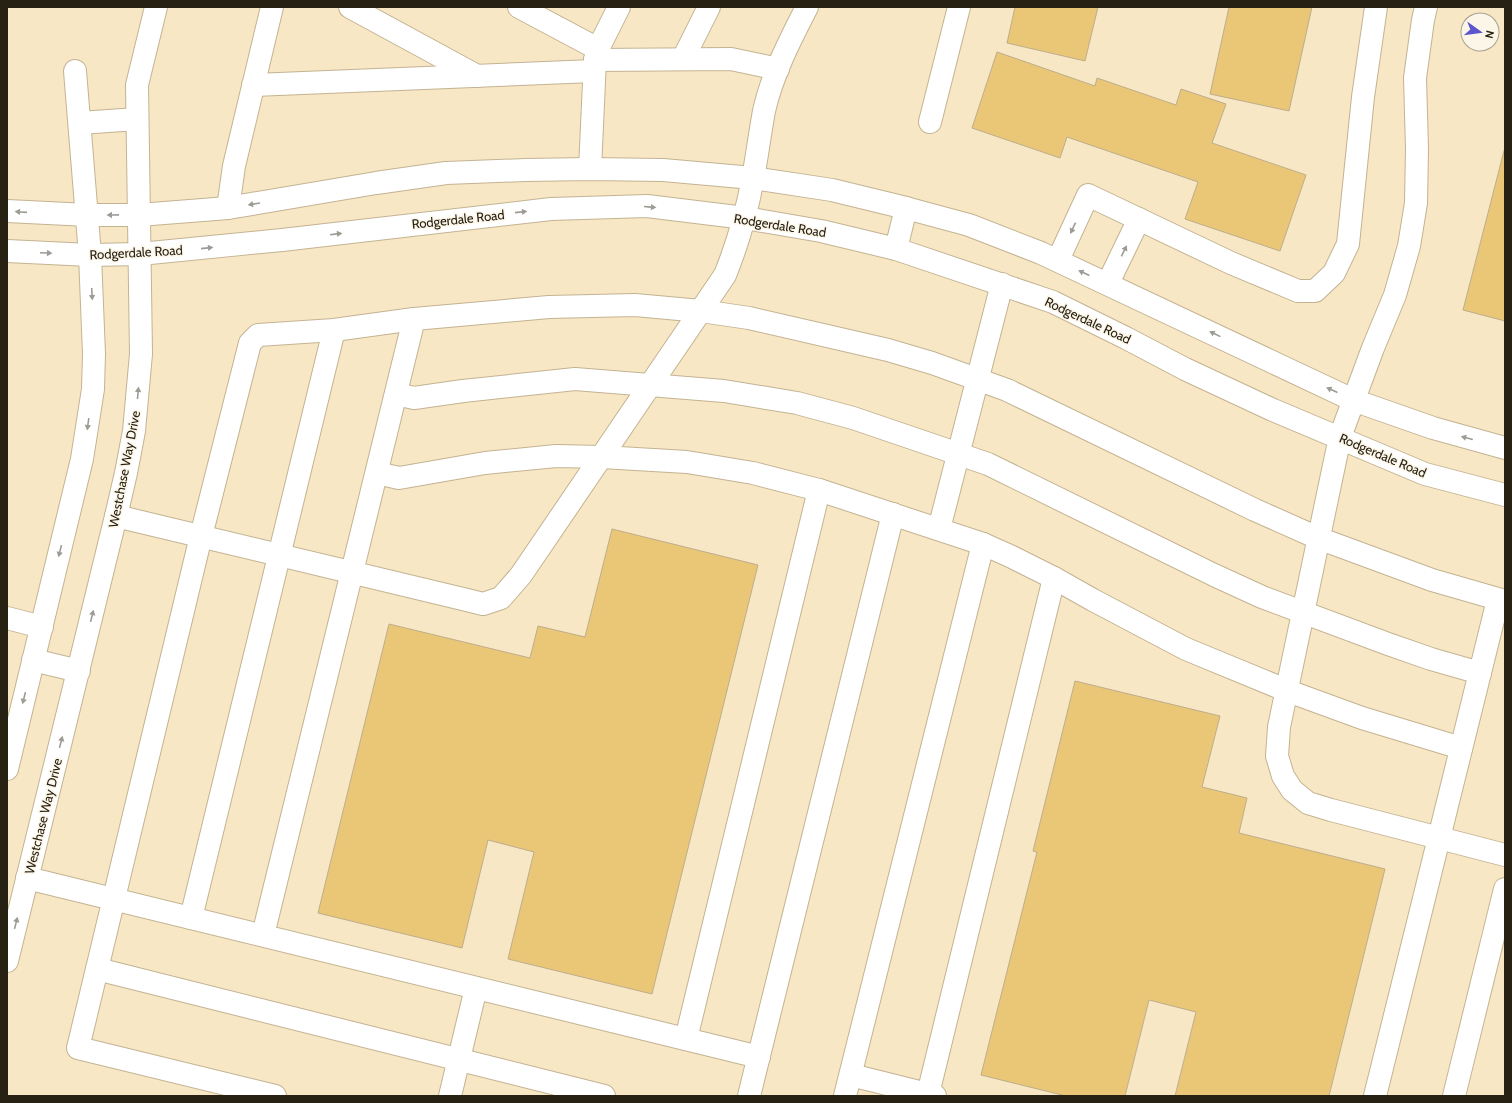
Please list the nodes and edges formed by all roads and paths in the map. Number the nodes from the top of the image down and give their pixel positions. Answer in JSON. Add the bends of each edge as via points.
{"nodes":[{"id":1,"x":156,"y":7,"type":"edge"},
{"id":2,"x":272,"y":7,"type":"edge"},
{"id":3,"x":350,"y":7,"type":"edge"},
{"id":4,"x":519,"y":7,"type":"edge"},
{"id":5,"x":619,"y":7,"type":"edge"},
{"id":6,"x":709,"y":7,"type":"edge"},
{"id":7,"x":807,"y":7,"type":"edge"},
{"id":8,"x":959,"y":7,"type":"edge"},
{"id":9,"x":1376,"y":7,"type":"edge"},
{"id":10,"x":1426,"y":7,"type":"edge"},
{"id":11,"x":683,"y":59,"type":"junction"},
{"id":12,"x":595,"y":60,"type":"junction"},
{"id":13,"x":778,"y":69,"type":"junction"},
{"id":14,"x":75,"y":72,"type":"dead end"},
{"id":15,"x":477,"y":76,"type":"junction"},
{"id":16,"x":253,"y":86,"type":"junction"},
{"id":17,"x":137,"y":119,"type":"junction"},
{"id":18,"x":930,"y":122,"type":"dead end"},
{"id":19,"x":80,"y":123,"type":"junction"},
{"id":20,"x":590,"y":168,"type":"junction"},
{"id":21,"x":753,"y":178,"type":"junction"},
{"id":22,"x":228,"y":208,"type":"junction"},
{"id":23,"x":906,"y":208,"type":"junction"},
{"id":24,"x":7,"y":211,"type":"edge"},
{"id":25,"x":88,"y":215,"type":"junction"},
{"id":26,"x":139,"y":215,"type":"junction"},
{"id":27,"x":745,"y":218,"type":"junction"},
{"id":28,"x":1139,"y":219,"type":"junction"},
{"id":29,"x":896,"y":249,"type":"junction"},
{"id":30,"x":7,"y":251,"type":"edge"},
{"id":31,"x":140,"y":254,"type":"junction"},
{"id":32,"x":90,"y":256,"type":"junction"},
{"id":33,"x":1058,"y":260,"type":"junction"},
{"id":34,"x":1108,"y":283,"type":"junction"},
{"id":35,"x":1002,"y":284,"type":"junction"},
{"id":36,"x":701,"y":311,"type":"junction"},
{"id":37,"x":414,"y":320,"type":"junction"},
{"id":38,"x":334,"y":330,"type":"junction"},
{"id":39,"x":977,"y":379,"type":"junction"},
{"id":40,"x":650,"y":384,"type":"junction"},
{"id":41,"x":396,"y":394,"type":"junction"},
{"id":42,"x":1353,"y":400,"type":"junction"},
{"id":43,"x":1340,"y":437,"type":"junction"},
{"id":44,"x":1505,"y":448,"type":"edge"},
{"id":45,"x":958,"y":454,"type":"junction"},
{"id":46,"x":602,"y":457,"type":"junction"},
{"id":47,"x":376,"y":473,"type":"junction"},
{"id":48,"x":820,"y":490,"type":"junction"},
{"id":49,"x":1505,"y":495,"type":"edge"},
{"id":50,"x":893,"y":514,"type":"junction"},
{"id":51,"x":116,"y":516,"type":"junction"},
{"id":52,"x":939,"y":529,"type":"junction"},
{"id":53,"x":201,"y":536,"type":"junction"},
{"id":54,"x":1318,"y":538,"type":"junction"},
{"id":55,"x":983,"y":544,"type":"junction"},
{"id":56,"x":280,"y":555,"type":"junction"},
{"id":57,"x":352,"y":573,"type":"junction"},
{"id":58,"x":1054,"y":578,"type":"junction"},
{"id":59,"x":1502,"y":601,"type":"edge"},
{"id":60,"x":1303,"y":613,"type":"junction"},
{"id":61,"x":7,"y":618,"type":"edge"},
{"id":62,"x":42,"y":627,"type":"junction"},
{"id":63,"x":33,"y":660,"type":"junction"},
{"id":64,"x":79,"y":671,"type":"junction"},
{"id":65,"x":1480,"y":673,"type":"junction"},
{"id":66,"x":1288,"y":691,"type":"junction"},
{"id":67,"x":1461,"y":748,"type":"junction"},
{"id":68,"x":7,"y":769,"type":"edge"},
{"id":69,"x":1439,"y":838,"type":"junction"},
{"id":70,"x":1505,"y":855,"type":"edge"},
{"id":71,"x":27,"y":878,"type":"junction"},
{"id":72,"x":1505,"y":889,"type":"edge"},
{"id":73,"x":114,"y":899,"type":"junction"},
{"id":74,"x":191,"y":918,"type":"junction"},
{"id":75,"x":263,"y":935,"type":"junction"},
{"id":76,"x":7,"y":960,"type":"edge"},
{"id":77,"x":97,"y":969,"type":"junction"},
{"id":78,"x":476,"y":988,"type":"junction"},
{"id":79,"x":686,"y":1039,"type":"junction"},
{"id":80,"x":759,"y":1057,"type":"junction"},
{"id":81,"x":459,"y":1060,"type":"junction"},
{"id":82,"x":851,"y":1075,"type":"junction"},
{"id":83,"x":931,"y":1095,"type":"edge"},
{"id":84,"x":275,"y":1096,"type":"edge"},
{"id":85,"x":450,"y":1096,"type":"edge"},
{"id":86,"x":604,"y":1096,"type":"edge"},
{"id":87,"x":749,"y":1096,"type":"edge"},
{"id":88,"x":846,"y":1096,"type":"edge"},
{"id":89,"x":1375,"y":1096,"type":"edge"},
{"id":90,"x":1454,"y":1096,"type":"edge"}],
"edges":[{"from":1,"to":17,"type":"street","name":"Westchase Way Drive","via":[[137,84]]},
{"from":2,"to":16,"type":"street"},
{"from":3,"to":15,"type":"street"},
{"from":4,"to":12,"type":"street"},
{"from":5,"to":12,"type":"street"},
{"from":6,"to":11,"type":"street"},
{"from":7,"to":13,"type":"street"},
{"from":8,"to":18,"type":"street"},
{"from":9,"to":28,"type":"street","via":[[1363,96],[1348,244],[1334,273],[1315,291],[1298,291],[1231,263]]},
{"from":10,"to":42,"type":"street","via":[[1414,78],[1416,203],[1409,246],[1395,294]]},
{"from":11,"to":12,"type":"street"},
{"from":11,"to":13,"type":"street","via":[[731,59]]},
{"from":12,"to":15,"type":"street"},
{"from":12,"to":20,"type":"street"},
{"from":13,"to":21,"type":"street","via":[[765,110]]},
{"from":14,"to":19,"type":"street"},
{"from":15,"to":16,"type":"street"},
{"from":16,"to":22,"type":"street","via":[[234,166]]},
{"from":17,"to":19,"type":"street"},
{"from":17,"to":26,"type":"street","name":"Westchase Way Drive"},
{"from":19,"to":25,"type":"street"},
{"from":20,"to":21,"type":"street","via":[[663,170]]},
{"from":20,"to":22,"type":"street","one_way":true,"via":[[446,174]]},
{"from":21,"to":23,"type":"street","via":[[832,190]]},
{"from":21,"to":27,"type":"street"},
{"from":22,"to":26,"type":"street"},
{"from":23,"to":29,"type":"street"},
{"from":23,"to":33,"type":"street","via":[[968,225]]},
{"from":25,"to":24,"type":"street","one_way":true},
{"from":26,"to":25,"type":"street","one_way":true},
{"from":25,"to":32,"type":"street"},
{"from":26,"to":31,"type":"street","name":"Westchase Way Drive"},
{"from":27,"to":29,"type":"street","name":"Rodgerdale Road","via":[[821,231]]},
{"from":31,"to":27,"type":"street","name":"Rodgerdale Road","one_way":true,"via":[[551,209],[647,206]]},
{"from":27,"to":36,"type":"street","via":[[726,274]]},
{"from":28,"to":33,"type":"street","one_way":true,"via":[[1088,195]]},
{"from":34,"to":28,"type":"street","one_way":true},
{"from":29,"to":35,"type":"street","name":"Rodgerdale Road"},
{"from":30,"to":32,"type":"street","name":"Rodgerdale Road","one_way":true},
{"from":31,"to":32,"type":"street","name":"Rodgerdale Road"},
{"from":51,"to":31,"type":"street","name":"Westchase Way Drive","one_way":true,"via":[[134,431],[138,393],[141,354]]},
{"from":32,"to":62,"type":"street","one_way":true,"via":[[93,390],[82,459]]},
{"from":34,"to":33,"type":"street","one_way":true},
{"from":42,"to":34,"type":"street","one_way":true},
{"from":35,"to":39,"type":"street"},
{"from":35,"to":43,"type":"street","name":"Rodgerdale Road","via":[[1053,302],[1192,373]]},
{"from":36,"to":37,"type":"street","via":[[635,305],[550,307]]},
{"from":36,"to":39,"type":"street","via":[[749,318],[888,350]]},
{"from":36,"to":40,"type":"street"},
{"from":37,"to":38,"type":"street"},
{"from":37,"to":41,"type":"street"},
{"from":38,"to":53,"type":"street","via":[[258,335],[250,343]]},
{"from":38,"to":56,"type":"street"},
{"from":39,"to":45,"type":"street"},
{"from":39,"to":54,"type":"street","via":[[1007,390]]},
{"from":40,"to":41,"type":"street","via":[[575,379],[414,398]]},
{"from":40,"to":45,"type":"street","via":[[724,391],[797,403],[853,418]]},
{"from":40,"to":46,"type":"street"},
{"from":41,"to":47,"type":"street"},
{"from":42,"to":43,"type":"street"},
{"from":44,"to":42,"type":"street","one_way":true,"via":[[1433,428]]},
{"from":43,"to":49,"type":"street","name":"Rodgerdale Road","via":[[1425,474]]},
{"from":43,"to":54,"type":"street"},
{"from":45,"to":52,"type":"street"},
{"from":45,"to":60,"type":"street","via":[[988,464],[1214,575]]},
{"from":46,"to":47,"type":"street","via":[[556,456],[516,459],[399,478]]},
{"from":46,"to":48,"type":"street","via":[[687,462],[753,473]]},
{"from":46,"to":57,"type":"street","via":[[521,575],[501,598],[483,604]]},
{"from":47,"to":57,"type":"street"},
{"from":48,"to":50,"type":"street"},
{"from":48,"to":79,"type":"street"},
{"from":50,"to":52,"type":"street"},
{"from":50,"to":80,"type":"street"},
{"from":51,"to":53,"type":"street"},
{"from":64,"to":51,"type":"street","name":"Westchase Way Drive","one_way":true},
{"from":52,"to":55,"type":"street"},
{"from":53,"to":56,"type":"street"},
{"from":53,"to":73,"type":"street"},
{"from":54,"to":59,"type":"street","via":[[1432,580]]},
{"from":54,"to":60,"type":"street"},
{"from":55,"to":58,"type":"street"},
{"from":55,"to":82,"type":"street"},
{"from":56,"to":57,"type":"street"},
{"from":56,"to":74,"type":"street"},
{"from":57,"to":75,"type":"street"},
{"from":58,"to":66,"type":"street","via":[[1186,649]]},
{"from":58,"to":83,"type":"street"},
{"from":59,"to":65,"type":"street"},
{"from":60,"to":65,"type":"street","via":[[1431,659]]},
{"from":60,"to":66,"type":"street"},
{"from":61,"to":62,"type":"street"},
{"from":62,"to":63,"type":"street"},
{"from":63,"to":64,"type":"street"},
{"from":63,"to":68,"type":"street","one_way":true},
{"from":71,"to":64,"type":"street","name":"Westchase Way Drive","one_way":true},
{"from":65,"to":67,"type":"street"},
{"from":66,"to":67,"type":"street","via":[[1362,718]]},
{"from":66,"to":69,"type":"street","via":[[1279,727],[1277,756],[1283,776],[1292,790],[1308,803]]},
{"from":67,"to":69,"type":"street"},
{"from":69,"to":70,"type":"street"},
{"from":69,"to":89,"type":"street"},
{"from":71,"to":73,"type":"street"},
{"from":76,"to":71,"type":"street","name":"Westchase Way Drive","one_way":true},
{"from":72,"to":90,"type":"street"},
{"from":73,"to":74,"type":"street"},
{"from":73,"to":77,"type":"street"},
{"from":74,"to":75,"type":"street"},
{"from":75,"to":78,"type":"street"},
{"from":77,"to":81,"type":"street"},
{"from":77,"to":84,"type":"street","via":[[78,1048]]},
{"from":78,"to":79,"type":"street"},
{"from":78,"to":81,"type":"street"},
{"from":79,"to":80,"type":"street"},
{"from":80,"to":87,"type":"street"},
{"from":81,"to":85,"type":"street"},
{"from":81,"to":86,"type":"street"},
{"from":82,"to":83,"type":"street"},
{"from":82,"to":88,"type":"street"}]}
